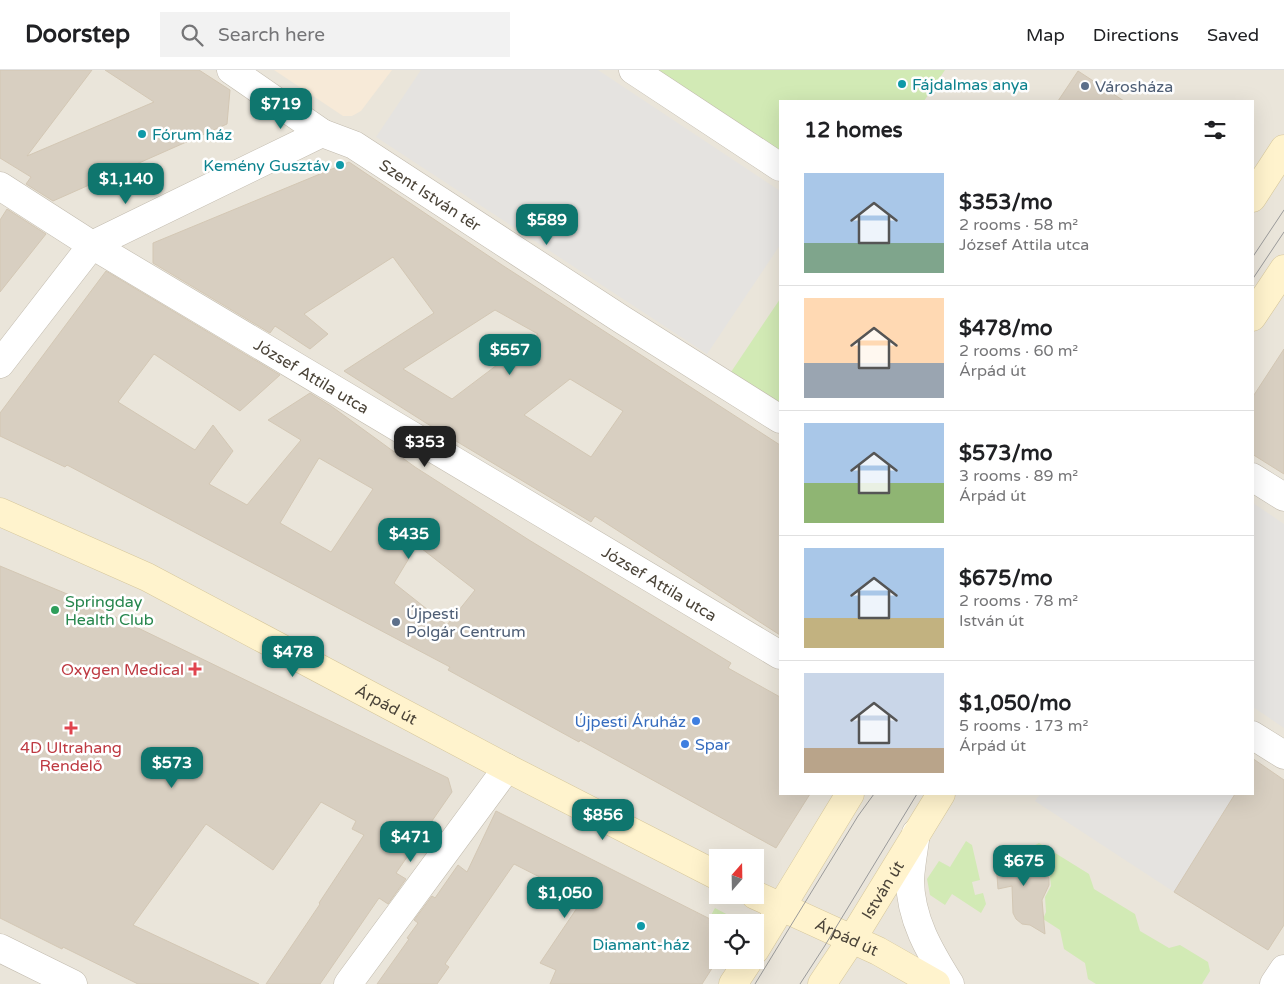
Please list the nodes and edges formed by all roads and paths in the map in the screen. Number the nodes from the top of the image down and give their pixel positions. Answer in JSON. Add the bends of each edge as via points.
{"nodes":[{"id":1,"x":231,"y":70,"type":"edge"},
{"id":2,"x":633,"y":70,"type":"edge"},
{"id":3,"x":322,"y":133,"type":"junction"},
{"id":4,"x":1284,"y":149,"type":"edge"},
{"id":5,"x":779,"y":166,"type":"edge"},
{"id":6,"x":0,"y":186,"type":"edge"},
{"id":7,"x":1254,"y":195,"type":"edge"},
{"id":8,"x":92,"y":245,"type":"junction"},
{"id":9,"x":1284,"y":269,"type":"edge"},
{"id":10,"x":1254,"y":314,"type":"edge"},
{"id":11,"x":0,"y":364,"type":"edge"},
{"id":12,"x":779,"y":418,"type":"edge"},
{"id":13,"x":1254,"y":478,"type":"edge"},
{"id":14,"x":1284,"y":497,"type":"edge"},
{"id":15,"x":0,"y":512,"type":"edge"},
{"id":16,"x":779,"y":654,"type":"edge"},
{"id":17,"x":1254,"y":736,"type":"edge"},
{"id":18,"x":1284,"y":755,"type":"edge"},
{"id":19,"x":508,"y":768,"type":"junction"},
{"id":20,"x":849,"y":795,"type":"edge"},
{"id":21,"x":940,"y":795,"type":"edge"},
{"id":22,"x":916,"y":833,"type":"junction"},
{"id":23,"x":709,"y":871,"type":"edge"},
{"id":24,"x":764,"y":899,"type":"edge"},
{"id":25,"x":782,"y":908,"type":"junction"},
{"id":26,"x":764,"y":936,"type":"edge"},
{"id":27,"x":852,"y":939,"type":"junction"},
{"id":28,"x":0,"y":948,"type":"edge"},
{"id":29,"x":742,"y":969,"type":"edge"},
{"id":30,"x":73,"y":984,"type":"edge"},
{"id":31,"x":348,"y":984,"type":"edge"},
{"id":32,"x":733,"y":984,"type":"edge"},
{"id":33,"x":822,"y":984,"type":"edge"},
{"id":34,"x":936,"y":984,"type":"edge"},
{"id":35,"x":950,"y":984,"type":"edge"}],
"edges":[{"from":1,"to":3,"type":"street","name":"Szent István tér"},
{"from":2,"to":5,"type":"street"},
{"from":3,"to":8,"type":"street"},
{"from":3,"to":12,"type":"street","name":"Szent István tér","via":[[354,145]]},
{"from":4,"to":7,"type":"main road"},
{"from":6,"to":8,"type":"street","name":"József Attila utca"},
{"from":8,"to":11,"type":"street"},
{"from":8,"to":16,"type":"street","name":"József Attila utca"},
{"from":9,"to":10,"type":"main road"},
{"from":13,"to":14,"type":"street"},
{"from":15,"to":19,"type":"main road","name":"Árpád út","via":[[156,582]]},
{"from":17,"to":18,"type":"street"},
{"from":19,"to":23,"type":"main road","name":"Árpád út"},
{"from":19,"to":31,"type":"street"},
{"from":20,"to":25,"type":"main road"},
{"from":21,"to":22,"type":"main road","name":"István út"},
{"from":22,"to":27,"type":"main road","name":"István út"},
{"from":22,"to":35,"type":"street","via":[[910,879],[913,906],[932,956]]},
{"from":24,"to":25,"type":"main road","name":"Árpád út"},
{"from":25,"to":26,"type":"main road"},
{"from":25,"to":27,"type":"main road","name":"Árpád út"},
{"from":27,"to":33,"type":"main road","name":"István út"},
{"from":27,"to":34,"type":"main road","name":"Árpád út"},
{"from":28,"to":30,"type":"street"},
{"from":29,"to":32,"type":"main road"}]}
